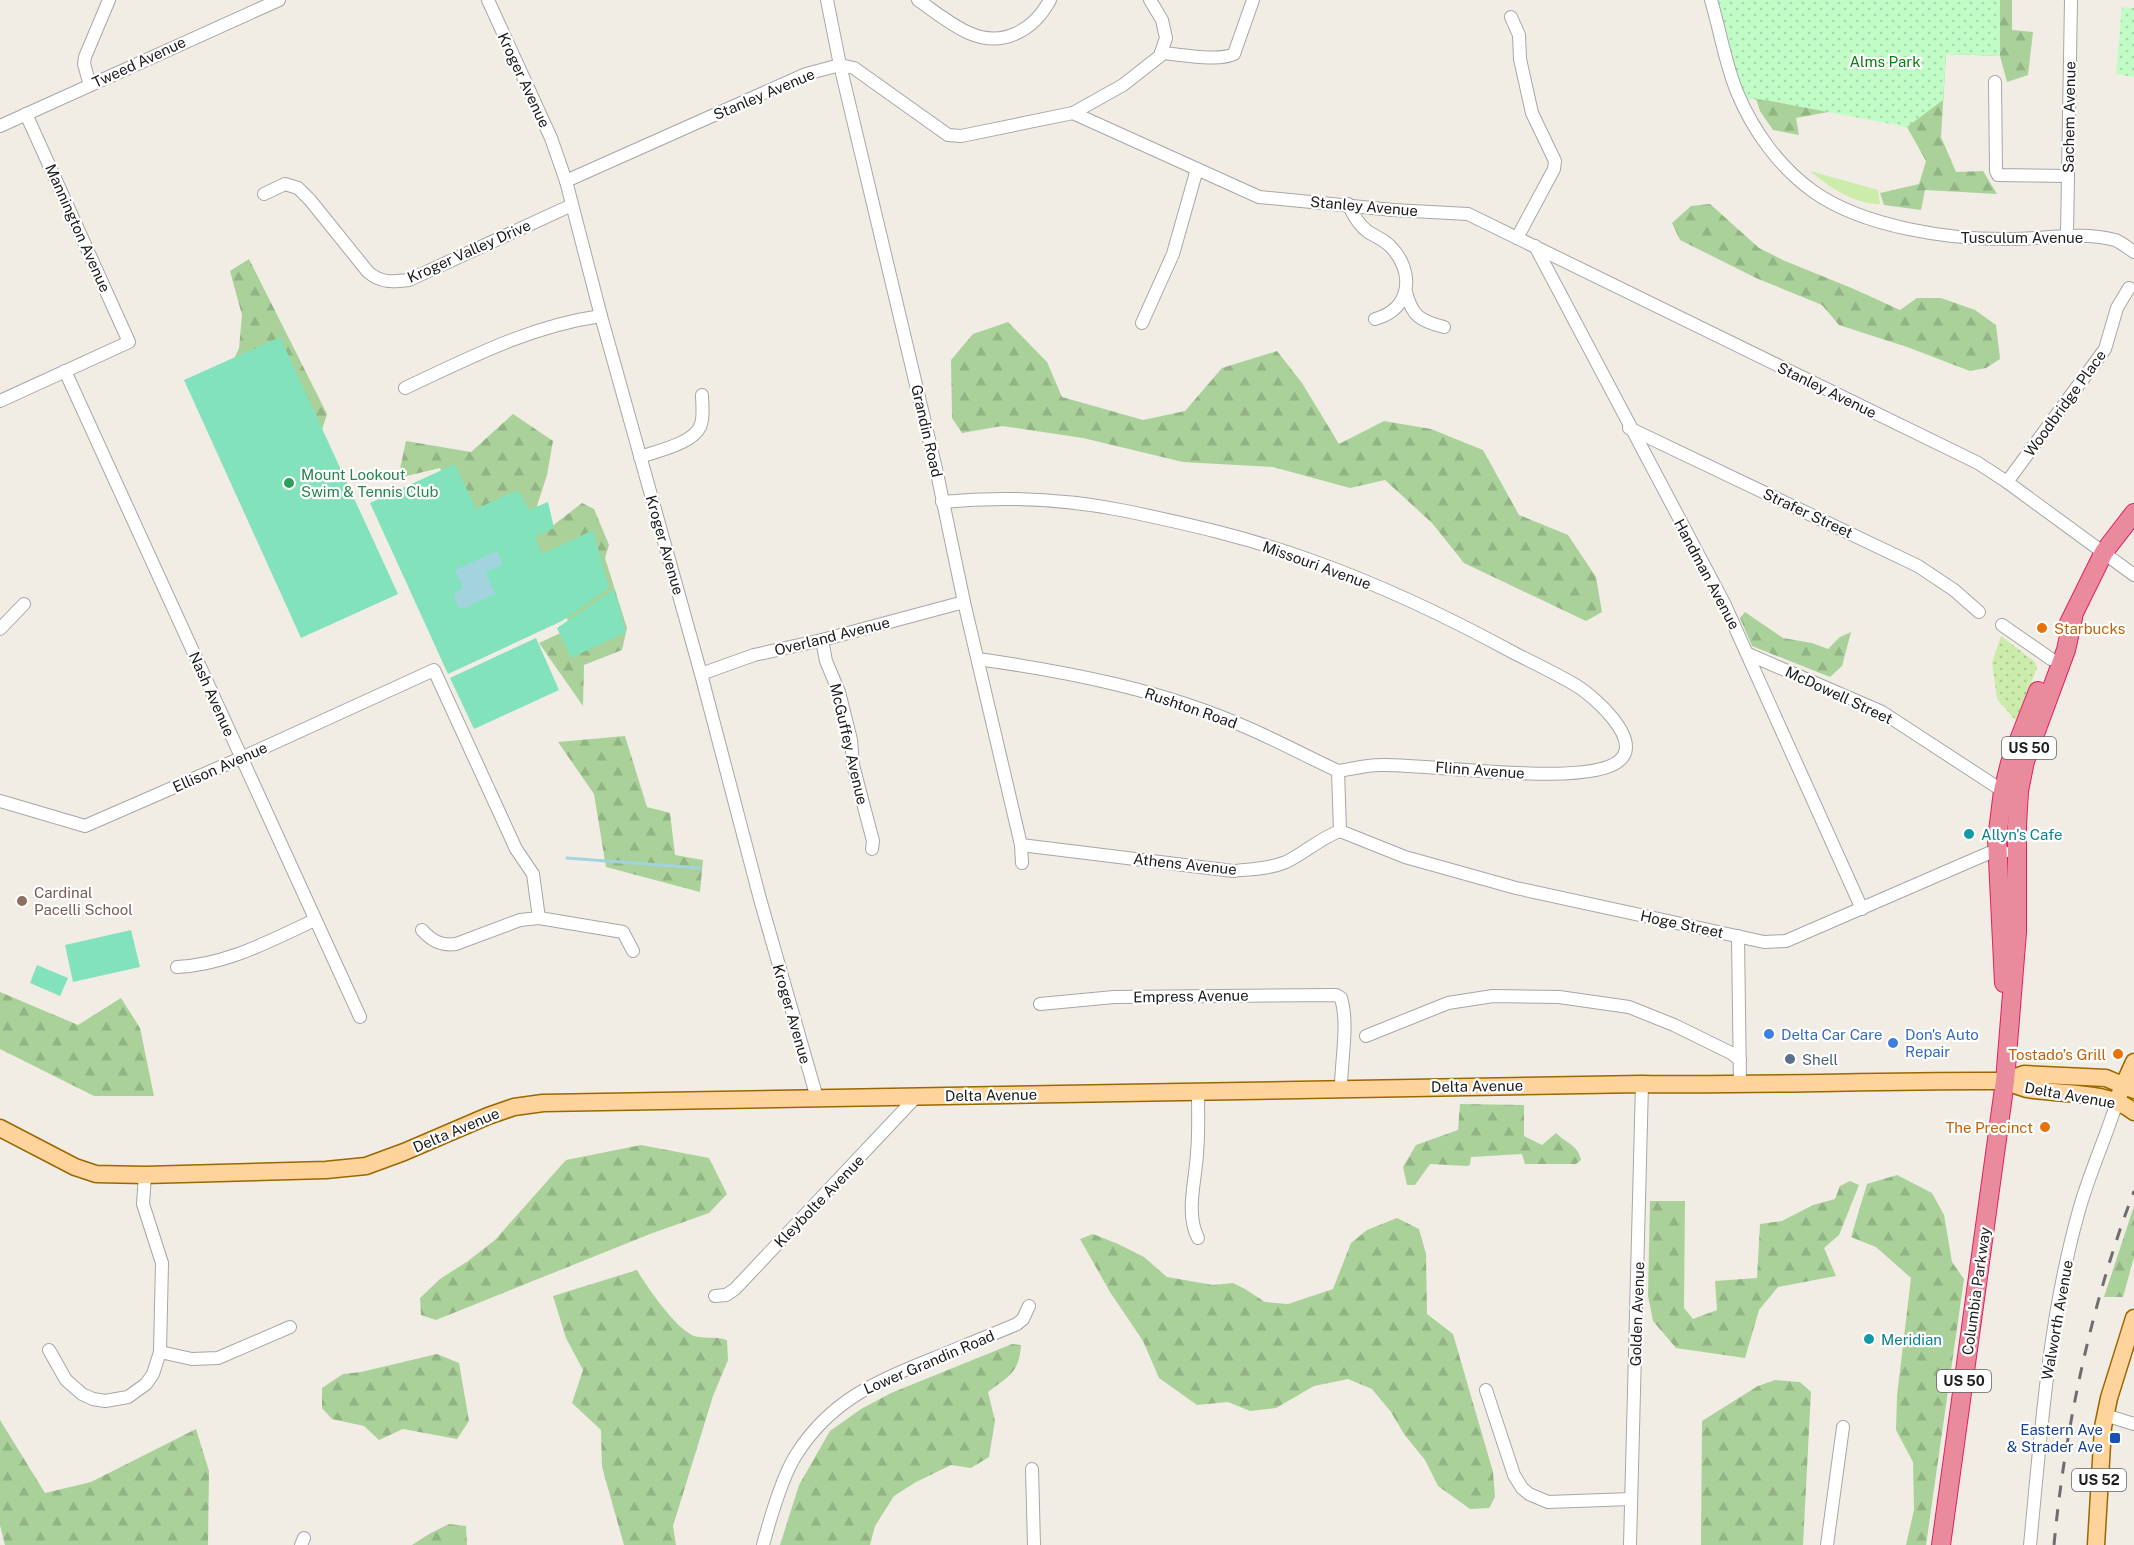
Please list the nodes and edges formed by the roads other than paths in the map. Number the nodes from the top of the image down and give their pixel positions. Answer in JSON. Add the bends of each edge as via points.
{"nodes":[{"id":1,"x":109,"y":0,"type":"edge"},
{"id":2,"x":279,"y":0,"type":"edge"},
{"id":3,"x":488,"y":0,"type":"edge"},
{"id":4,"x":827,"y":0,"type":"edge"},
{"id":5,"x":918,"y":0,"type":"edge"},
{"id":6,"x":1050,"y":0,"type":"edge"},
{"id":7,"x":1150,"y":0,"type":"edge"},
{"id":8,"x":1253,"y":0,"type":"edge"},
{"id":9,"x":1712,"y":0,"type":"edge"},
{"id":10,"x":2071,"y":0,"type":"edge"},
{"id":11,"x":264,"y":4,"type":"edge"},
{"id":12,"x":1511,"y":17,"type":"dead end"},
{"id":13,"x":1161,"y":53,"type":"junction"},
{"id":14,"x":840,"y":65,"type":"junction"},
{"id":15,"x":1995,"y":82,"type":"dead end"},
{"id":16,"x":90,"y":86,"type":"junction"},
{"id":17,"x":1073,"y":113,"type":"junction"},
{"id":18,"x":26,"y":114,"type":"junction"},
{"id":19,"x":0,"y":126,"type":"edge"},
{"id":20,"x":1197,"y":169,"type":"junction"},
{"id":21,"x":2068,"y":176,"type":"junction"},
{"id":22,"x":566,"y":181,"type":"junction"},
{"id":23,"x":264,"y":194,"type":"dead end"},
{"id":24,"x":1348,"y":204,"type":"junction"},
{"id":25,"x":572,"y":205,"type":"junction"},
{"id":26,"x":2067,"y":235,"type":"junction"},
{"id":27,"x":1517,"y":238,"type":"junction"},
{"id":28,"x":1535,"y":246,"type":"junction"},
{"id":29,"x":2134,"y":252,"type":"edge"},
{"id":30,"x":2129,"y":288,"type":"dead end"},
{"id":31,"x":1406,"y":292,"type":"junction"},
{"id":32,"x":601,"y":316,"type":"junction"},
{"id":33,"x":1375,"y":319,"type":"dead end"},
{"id":34,"x":1142,"y":323,"type":"dead end"},
{"id":35,"x":1444,"y":327,"type":"dead end"},
{"id":36,"x":65,"y":371,"type":"junction"},
{"id":37,"x":405,"y":388,"type":"dead end"},
{"id":38,"x":702,"y":395,"type":"dead end"},
{"id":39,"x":0,"y":401,"type":"edge"},
{"id":40,"x":1629,"y":428,"type":"junction"},
{"id":41,"x":640,"y":457,"type":"junction"},
{"id":42,"x":2007,"y":482,"type":"junction"},
{"id":43,"x":942,"y":502,"type":"junction"},
{"id":44,"x":2134,"y":513,"type":"edge"},
{"id":45,"x":2104,"y":552,"type":"junction"},
{"id":46,"x":2134,"y":575,"type":"edge"},
{"id":47,"x":964,"y":602,"type":"junction"},
{"id":48,"x":24,"y":604,"type":"dead end"},
{"id":49,"x":1979,"y":612,"type":"dead end"},
{"id":50,"x":2073,"y":618,"type":"junction"},
{"id":51,"x":2002,"y":625,"type":"dead end"},
{"id":52,"x":0,"y":629,"type":"edge"},
{"id":53,"x":822,"y":640,"type":"junction"},
{"id":54,"x":1748,"y":654,"type":"junction"},
{"id":55,"x":978,"y":658,"type":"junction"},
{"id":56,"x":2051,"y":660,"type":"junction"},
{"id":57,"x":701,"y":674,"type":"junction"},
{"id":58,"x":241,"y":758,"type":"junction"},
{"id":59,"x":1620,"y":761,"type":"joint"},
{"id":60,"x":1338,"y":771,"type":"junction"},
{"id":61,"x":2011,"y":793,"type":"junction"},
{"id":62,"x":0,"y":801,"type":"edge"},
{"id":63,"x":1340,"y":831,"type":"junction"},
{"id":64,"x":1021,"y":844,"type":"junction"},
{"id":65,"x":872,"y":849,"type":"dead end"},
{"id":66,"x":1998,"y":852,"type":"junction"},
{"id":67,"x":2017,"y":852,"type":"junction"},
{"id":68,"x":1022,"y":863,"type":"dead end"},
{"id":69,"x":1862,"y":909,"type":"junction"},
{"id":70,"x":539,"y":918,"type":"junction"},
{"id":71,"x":315,"y":920,"type":"junction"},
{"id":72,"x":422,"y":930,"type":"dead end"},
{"id":73,"x":1738,"y":936,"type":"junction"},
{"id":74,"x":2016,"y":950,"type":"junction"},
{"id":75,"x":633,"y":951,"type":"dead end"},
{"id":76,"x":177,"y":967,"type":"dead end"},
{"id":77,"x":1040,"y":1004,"type":"dead end"},
{"id":78,"x":360,"y":1017,"type":"dead end"},
{"id":79,"x":1366,"y":1036,"type":"dead end"},
{"id":80,"x":2009,"y":1036,"type":"junction"},
{"id":81,"x":1740,"y":1060,"type":"junction"},
{"id":82,"x":2134,"y":1062,"type":"edge"},
{"id":83,"x":2005,"y":1081,"type":"junction"},
{"id":84,"x":1642,"y":1084,"type":"junction"},
{"id":85,"x":1740,"y":1085,"type":"junction"},
{"id":86,"x":2129,"y":1087,"type":"edge"},
{"id":87,"x":1341,"y":1089,"type":"junction"},
{"id":88,"x":1198,"y":1091,"type":"junction"},
{"id":89,"x":917,"y":1096,"type":"junction"},
{"id":90,"x":817,"y":1098,"type":"junction"},
{"id":91,"x":2117,"y":1102,"type":"junction"},
{"id":92,"x":2134,"y":1112,"type":"edge"},
{"id":93,"x":0,"y":1128,"type":"edge"},
{"id":94,"x":145,"y":1175,"type":"junction"},
{"id":95,"x":1198,"y":1238,"type":"dead end"},
{"id":96,"x":715,"y":1296,"type":"dead end"},
{"id":97,"x":1029,"y":1306,"type":"dead end"},
{"id":98,"x":2134,"y":1318,"type":"edge"},
{"id":99,"x":290,"y":1327,"type":"dead end"},
{"id":100,"x":49,"y":1350,"type":"dead end"},
{"id":101,"x":159,"y":1352,"type":"junction"},
{"id":102,"x":1486,"y":1390,"type":"dead end"},
{"id":103,"x":2105,"y":1414,"type":"junction"},
{"id":104,"x":2134,"y":1424,"type":"edge"},
{"id":105,"x":1843,"y":1427,"type":"dead end"},
{"id":106,"x":1032,"y":1469,"type":"dead end"},
{"id":107,"x":1631,"y":1499,"type":"junction"},
{"id":108,"x":763,"y":1545,"type":"edge"},
{"id":109,"x":1034,"y":1545,"type":"edge"},
{"id":110,"x":1630,"y":1545,"type":"edge"},
{"id":111,"x":1827,"y":1545,"type":"edge"},
{"id":112,"x":1941,"y":1545,"type":"edge"},
{"id":113,"x":2030,"y":1545,"type":"edge"},
{"id":114,"x":2096,"y":1545,"type":"edge"}],
"edges":[{"from":1,"to":16,"type":"street","via":[[85,57]]},
{"from":2,"to":11,"type":"street","name":"Tweed Avenue"},
{"from":3,"to":22,"type":"street","name":"Kroger Avenue","via":[[551,138]]},
{"from":4,"to":14,"type":"street","name":"Grandin Road"},
{"from":5,"to":6,"type":"street","via":[[969,33],[992,38],[1030,27]]},
{"from":7,"to":13,"type":"street","via":[[1162,20],[1166,38]]},
{"from":8,"to":13,"type":"street","via":[[1234,54],[1214,57]]},
{"from":9,"to":26,"type":"street","name":"Tusculum Avenue","via":[[1737,90],[1750,118],[1778,159],[1814,192],[1856,213],[1941,235],[1995,239]]},
{"from":10,"to":21,"type":"street","name":"Sachem Avenue"},
{"from":11,"to":16,"type":"street","name":"Tweed Avenue"},
{"from":12,"to":27,"type":"street","via":[[1519,35],[1520,60],[1532,113],[1555,161]]},
{"from":13,"to":17,"type":"street","via":[[1123,85]]},
{"from":14,"to":17,"type":"street","via":[[854,68],[948,135],[961,136]]},
{"from":14,"to":22,"type":"street","name":"Stanley Avenue","via":[[806,74]]},
{"from":14,"to":43,"type":"street","name":"Grandin Road"},
{"from":15,"to":21,"type":"street","via":[[1998,175]]},
{"from":16,"to":18,"type":"street","name":"Tweed Avenue"},
{"from":17,"to":20,"type":"street","name":"Stanley Avenue"},
{"from":18,"to":19,"type":"street","name":"Tweed Avenue"},
{"from":18,"to":36,"type":"street","name":"Mannington Avenue","via":[[129,342]]},
{"from":20,"to":24,"type":"street","name":"Stanley Avenue","via":[[1259,197]]},
{"from":20,"to":34,"type":"street","via":[[1173,254]]},
{"from":21,"to":26,"type":"street","name":"Sachem Avenue"},
{"from":22,"to":25,"type":"street","name":"Kroger Avenue"},
{"from":23,"to":25,"type":"street","name":"Kroger Valley Drive","via":[[285,184],[298,188],[368,272],[377,280],[390,282],[409,280]]},
{"from":24,"to":27,"type":"street","name":"Stanley Avenue","via":[[1468,214]]},
{"from":24,"to":31,"type":"street","via":[[1365,230],[1390,246],[1400,259]]},
{"from":25,"to":32,"type":"street","name":"Kroger Avenue"},
{"from":26,"to":29,"type":"street","name":"Tusculum Avenue","via":[[2116,241]]},
{"from":27,"to":28,"type":"street","name":"Stanley Avenue"},
{"from":28,"to":40,"type":"street","name":"Handman Avenue"},
{"from":28,"to":42,"type":"street","name":"Stanley Avenue","via":[[1978,463]]},
{"from":30,"to":42,"type":"street","name":"Woodbridge Place","via":[[2117,309],[2105,349]]},
{"from":31,"to":33,"type":"street","via":[[1398,307]]},
{"from":31,"to":35,"type":"street","via":[[1415,315]]},
{"from":32,"to":37,"type":"street","via":[[553,325],[511,339]]},
{"from":32,"to":41,"type":"street","name":"Kroger Avenue"},
{"from":36,"to":39,"type":"street"},
{"from":36,"to":58,"type":"street","name":"Nash Avenue"},
{"from":38,"to":41,"type":"street","via":[[702,421],[696,435]]},
{"from":40,"to":49,"type":"street","name":"Strafer Street","via":[[1918,566]]},
{"from":40,"to":54,"type":"street","name":"Handman Avenue"},
{"from":41,"to":57,"type":"street","name":"Kroger Avenue"},
{"from":42,"to":45,"type":"street","name":"Stanley Avenue"},
{"from":43,"to":47,"type":"street","name":"Grandin Road"},
{"from":43,"to":59,"type":"street","name":"Missouri Avenue","via":[[1038,500],[1123,510],[1254,542],[1352,576],[1465,627],[1579,687],[1620,728],[1626,748]]},
{"from":44,"to":45,"type":"highway","name":"Columbia Parkway","number":"US 50"},
{"from":45,"to":46,"type":"street","name":"Stanley Avenue"},
{"from":45,"to":50,"type":"highway","name":"Columbia Parkway","number":"US 50"},
{"from":47,"to":53,"type":"street","name":"Overland Avenue"},
{"from":47,"to":55,"type":"street","name":"Grandin Road"},
{"from":48,"to":52,"type":"street"},
{"from":50,"to":56,"type":"highway","name":"Columbia Parkway","number":"US 50"},
{"from":50,"to":61,"type":"highway","name":"Columbia Parkway","number":"US 50","via":[[2066,650]]},
{"from":51,"to":56,"type":"street"},
{"from":53,"to":57,"type":"street","name":"Overland Avenue","via":[[754,655]]},
{"from":53,"to":65,"type":"street","name":"McGuffey Avenue","via":[[851,741]]},
{"from":54,"to":61,"type":"street","name":"McDowell Street","via":[[1882,712]]},
{"from":54,"to":69,"type":"street","name":"Handman Avenue"},
{"from":55,"to":60,"type":"street","name":"Rushton Road","via":[[1147,692],[1246,727]]},
{"from":55,"to":64,"type":"street","name":"Grandin Road"},
{"from":56,"to":61,"type":"highway","name":"Columbia Parkway","number":"US 50","via":[[2010,764]]},
{"from":57,"to":90,"type":"street","name":"Kroger Avenue"},
{"from":58,"to":62,"type":"street","name":"Ellison Avenue","via":[[85,826]]},
{"from":58,"to":70,"type":"street","name":"Ellison Avenue","via":[[434,670],[516,849],[533,874]]},
{"from":58,"to":71,"type":"street","name":"Nash Avenue"},
{"from":59,"to":60,"type":"street","name":"Flinn Avenue","via":[[1581,773],[1380,765]]},
{"from":60,"to":63,"type":"street"},
{"from":61,"to":66,"type":"highway","name":"Columbia Parkway","number":"US 50","via":[[1997,839]]},
{"from":61,"to":67,"type":"highway","name":"Columbia Parkway","number":"US 50"},
{"from":63,"to":64,"type":"street","name":"Athens Avenue","via":[[1286,862],[1233,871]]},
{"from":63,"to":73,"type":"street","name":"Hoge Street","via":[[1405,857],[1496,883]]},
{"from":64,"to":68,"type":"street","name":"Grandin Road"},
{"from":66,"to":67,"type":"street","name":"Hoge Street"},
{"from":66,"to":69,"type":"street","name":"Hoge Street"},
{"from":66,"to":74,"type":"highway","via":[[2004,857],[2004,907]]},
{"from":66,"to":80,"type":"highway","name":"Columbia Parkway","number":"US 50"},
{"from":67,"to":74,"type":"highway","name":"Columbia Parkway","number":"US 50"},
{"from":69,"to":73,"type":"street","name":"Hoge Street","via":[[1786,941],[1764,942]]},
{"from":70,"to":72,"type":"street","via":[[520,920],[448,945],[433,941]]},
{"from":70,"to":75,"type":"street","via":[[623,932]]},
{"from":71,"to":76,"type":"street","via":[[230,958]]},
{"from":71,"to":78,"type":"street","name":"Nash Avenue"},
{"from":73,"to":81,"type":"street"},
{"from":74,"to":80,"type":"highway","name":"Columbia Parkway","number":"US 50"},
{"from":77,"to":87,"type":"street","name":"Empress Avenue","via":[[1114,998],[1329,994],[1341,998],[1345,1010]]},
{"from":79,"to":81,"type":"street","via":[[1448,1004],[1493,996],[1559,997],[1629,1007],[1674,1025]]},
{"from":80,"to":83,"type":"highway","name":"Columbia Parkway","number":"US 50"},
{"from":81,"to":85,"type":"street"},
{"from":82,"to":86,"type":"main road"},
{"from":83,"to":85,"type":"main road","name":"Delta Avenue"},
{"from":83,"to":86,"type":"main road","name":"Delta Avenue","via":[[2024,1074],[2106,1078]]},
{"from":83,"to":91,"type":"main road","name":"Delta Avenue","via":[[2026,1088]]},
{"from":83,"to":112,"type":"highway","name":"Columbia Parkway","number":"US 50"},
{"from":84,"to":85,"type":"main road","name":"Delta Avenue"},
{"from":84,"to":87,"type":"main road","name":"Delta Avenue"},
{"from":84,"to":107,"type":"street","name":"Golden Avenue"},
{"from":86,"to":91,"type":"main road"},
{"from":87,"to":88,"type":"main road","name":"Delta Avenue"},
{"from":88,"to":89,"type":"main road","name":"Delta Avenue"},
{"from":88,"to":95,"type":"street","via":[[1193,1203]]},
{"from":89,"to":90,"type":"main road","name":"Delta Avenue"},
{"from":89,"to":96,"type":"street","name":"Kleybolte Avenue","via":[[735,1289]]},
{"from":90,"to":94,"type":"main road","name":"Delta Avenue","via":[[543,1103],[488,1116],[366,1166]]},
{"from":91,"to":92,"type":"main road","name":"Delta Avenue"},
{"from":91,"to":113,"type":"street","name":"Walworth Avenue","via":[[2078,1213],[2065,1269],[2046,1379]]},
{"from":93,"to":94,"type":"main road","name":"Delta Avenue","via":[[96,1174]]},
{"from":94,"to":101,"type":"street","via":[[143,1204],[162,1263]]},
{"from":97,"to":108,"type":"street","name":"Lower Grandin Road","via":[[1017,1324],[882,1379],[824,1420],[795,1457]]},
{"from":98,"to":103,"type":"main road","number":"US 52"},
{"from":99,"to":101,"type":"street","via":[[218,1358],[192,1359]]},
{"from":100,"to":101,"type":"street","via":[[73,1388],[105,1401],[128,1397],[146,1384],[158,1363]]},
{"from":102,"to":107,"type":"street","via":[[1514,1474],[1529,1494],[1548,1502]]},
{"from":103,"to":104,"type":"street"},
{"from":103,"to":114,"type":"main road","number":"US 52"},
{"from":105,"to":111,"type":"street"},
{"from":106,"to":109,"type":"street"},
{"from":107,"to":110,"type":"street","name":"Golden Avenue"}]}
